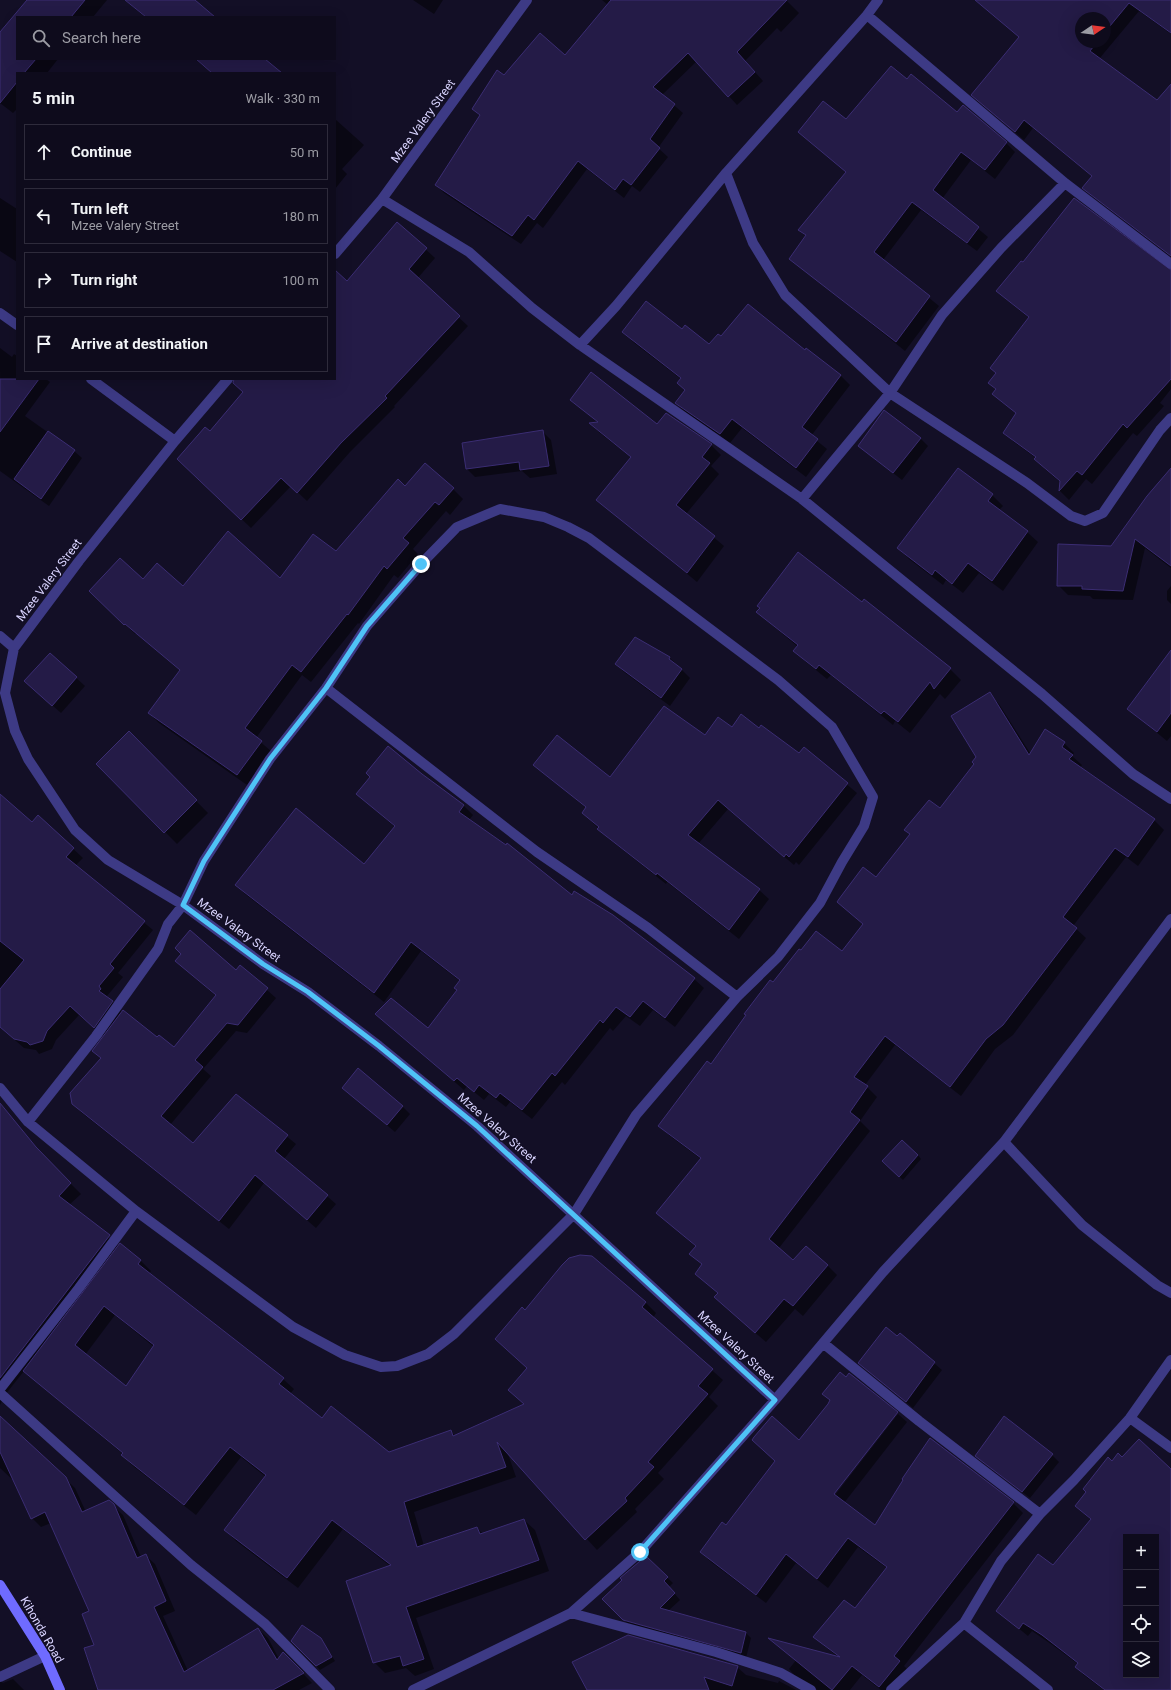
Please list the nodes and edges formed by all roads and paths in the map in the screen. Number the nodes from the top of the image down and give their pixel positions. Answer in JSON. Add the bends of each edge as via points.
{"nodes":[{"id":1,"x":527,"y":0,"type":"edge"},
{"id":2,"x":878,"y":0,"type":"edge"},
{"id":3,"x":867,"y":15,"type":"junction"},
{"id":4,"x":726,"y":173,"type":"junction"},
{"id":5,"x":1065,"y":183,"type":"junction"},
{"id":6,"x":382,"y":199,"type":"junction"},
{"id":7,"x":336,"y":253,"type":"edge"},
{"id":8,"x":1171,"y":264,"type":"edge"},
{"id":9,"x":0,"y":313,"type":"edge"},
{"id":10,"x":16,"y":324,"type":"edge"},
{"id":11,"x":580,"y":345,"type":"junction"},
{"id":12,"x":92,"y":380,"type":"edge"},
{"id":13,"x":227,"y":380,"type":"edge"},
{"id":14,"x":890,"y":393,"type":"junction"},
{"id":15,"x":1171,"y":418,"type":"edge"},
{"id":16,"x":175,"y":441,"type":"junction"},
{"id":17,"x":802,"y":499,"type":"junction"},
{"id":18,"x":0,"y":636,"type":"edge"},
{"id":19,"x":14,"y":648,"type":"junction"},
{"id":20,"x":326,"y":688,"type":"junction"},
{"id":21,"x":1171,"y":799,"type":"edge"},
{"id":22,"x":183,"y":905,"type":"junction"},
{"id":23,"x":1171,"y":919,"type":"edge"},
{"id":24,"x":737,"y":997,"type":"junction"},
{"id":25,"x":0,"y":1088,"type":"edge"},
{"id":26,"x":28,"y":1122,"type":"junction"},
{"id":27,"x":1004,"y":1142,"type":"junction"},
{"id":28,"x":136,"y":1211,"type":"junction"},
{"id":29,"x":574,"y":1214,"type":"junction"},
{"id":30,"x":1171,"y":1293,"type":"edge"},
{"id":31,"x":823,"y":1343,"type":"junction"},
{"id":32,"x":1171,"y":1360,"type":"edge"},
{"id":33,"x":0,"y":1389,"type":"edge"},
{"id":34,"x":0,"y":1393,"type":"edge"},
{"id":35,"x":775,"y":1400,"type":"junction"},
{"id":36,"x":1130,"y":1418,"type":"junction"},
{"id":37,"x":1171,"y":1448,"type":"edge"},
{"id":38,"x":1040,"y":1514,"type":"junction"},
{"id":39,"x":0,"y":1585,"type":"edge"},
{"id":40,"x":572,"y":1613,"type":"junction"},
{"id":41,"x":964,"y":1624,"type":"junction"},
{"id":42,"x":45,"y":1656,"type":"junction"},
{"id":43,"x":0,"y":1677,"type":"edge"},
{"id":44,"x":60,"y":1690,"type":"edge"},
{"id":45,"x":330,"y":1690,"type":"edge"},
{"id":46,"x":413,"y":1690,"type":"edge"},
{"id":47,"x":811,"y":1690,"type":"edge"},
{"id":48,"x":891,"y":1690,"type":"edge"},
{"id":49,"x":1048,"y":1690,"type":"edge"}],
"edges":[{"from":1,"to":6,"type":"street","name":"Mzee Valery Street"},
{"from":2,"to":3,"type":"street"},
{"from":3,"to":4,"type":"street"},
{"from":3,"to":5,"type":"street"},
{"from":4,"to":11,"type":"street","via":[[616,306]]},
{"from":4,"to":14,"type":"street","via":[[754,243],[784,296]]},
{"from":5,"to":8,"type":"street"},
{"from":5,"to":14,"type":"street","via":[[1001,248],[942,315]]},
{"from":6,"to":7,"type":"street","name":"Mzee Valery Street"},
{"from":6,"to":11,"type":"street","via":[[469,252],[532,308]]},
{"from":9,"to":10,"type":"street"},
{"from":11,"to":17,"type":"street"},
{"from":12,"to":16,"type":"street"},
{"from":13,"to":16,"type":"street","name":"Mzee Valery Street"},
{"from":14,"to":15,"type":"street","via":[[1027,483],[1071,516],[1084,521],[1103,513]]},
{"from":14,"to":17,"type":"street"},
{"from":16,"to":19,"type":"street","name":"Mzee Valery Street","via":[[79,561]]},
{"from":17,"to":21,"type":"street","via":[[1042,694],[1134,774]]},
{"from":18,"to":19,"type":"street"},
{"from":19,"to":22,"type":"street","name":"Mzee Valery Street","via":[[5,693],[15,731],[28,759],[75,830],[108,860]]},
{"from":20,"to":22,"type":"street","via":[[270,759],[204,861]]},
{"from":20,"to":24,"type":"street","via":[[537,852],[648,928]]},
{"from":20,"to":24,"type":"street","via":[[367,626],[456,527],[500,509],[544,517],[589,538],[709,627],[778,680],[832,727],[873,797],[864,826],[820,903],[778,957]]},
{"from":22,"to":26,"type":"street","via":[[168,924],[158,949],[96,1036]]},
{"from":22,"to":29,"type":"street","name":"Mzee Valery Street","via":[[263,964],[308,992],[379,1046],[477,1126]]},
{"from":23,"to":27,"type":"street"},
{"from":24,"to":29,"type":"street","via":[[636,1114]]},
{"from":25,"to":26,"type":"street"},
{"from":26,"to":28,"type":"street"},
{"from":27,"to":30,"type":"street","via":[[1082,1225],[1157,1285]]},
{"from":27,"to":31,"type":"street","via":[[883,1272]]},
{"from":28,"to":29,"type":"street","via":[[293,1327],[345,1355],[381,1367],[397,1366],[428,1354],[454,1334]]},
{"from":28,"to":33,"type":"street"},
{"from":29,"to":35,"type":"street","name":"Mzee Valery Street"},
{"from":31,"to":35,"type":"street"},
{"from":31,"to":38,"type":"street"},
{"from":32,"to":36,"type":"street"},
{"from":34,"to":45,"type":"street","via":[[191,1565],[265,1624]]},
{"from":35,"to":40,"type":"street","via":[[640,1552]]},
{"from":36,"to":37,"type":"street"},
{"from":36,"to":38,"type":"street"},
{"from":38,"to":41,"type":"street","via":[[1001,1561]]},
{"from":39,"to":42,"type":"street","name":"Kihonda Road"},
{"from":40,"to":46,"type":"street"},
{"from":40,"to":47,"type":"street","via":[[716,1652],[781,1673]]},
{"from":41,"to":48,"type":"street"},
{"from":41,"to":49,"type":"street"},
{"from":42,"to":43,"type":"street"},
{"from":42,"to":44,"type":"street","name":"Kihonda Road"}]}
